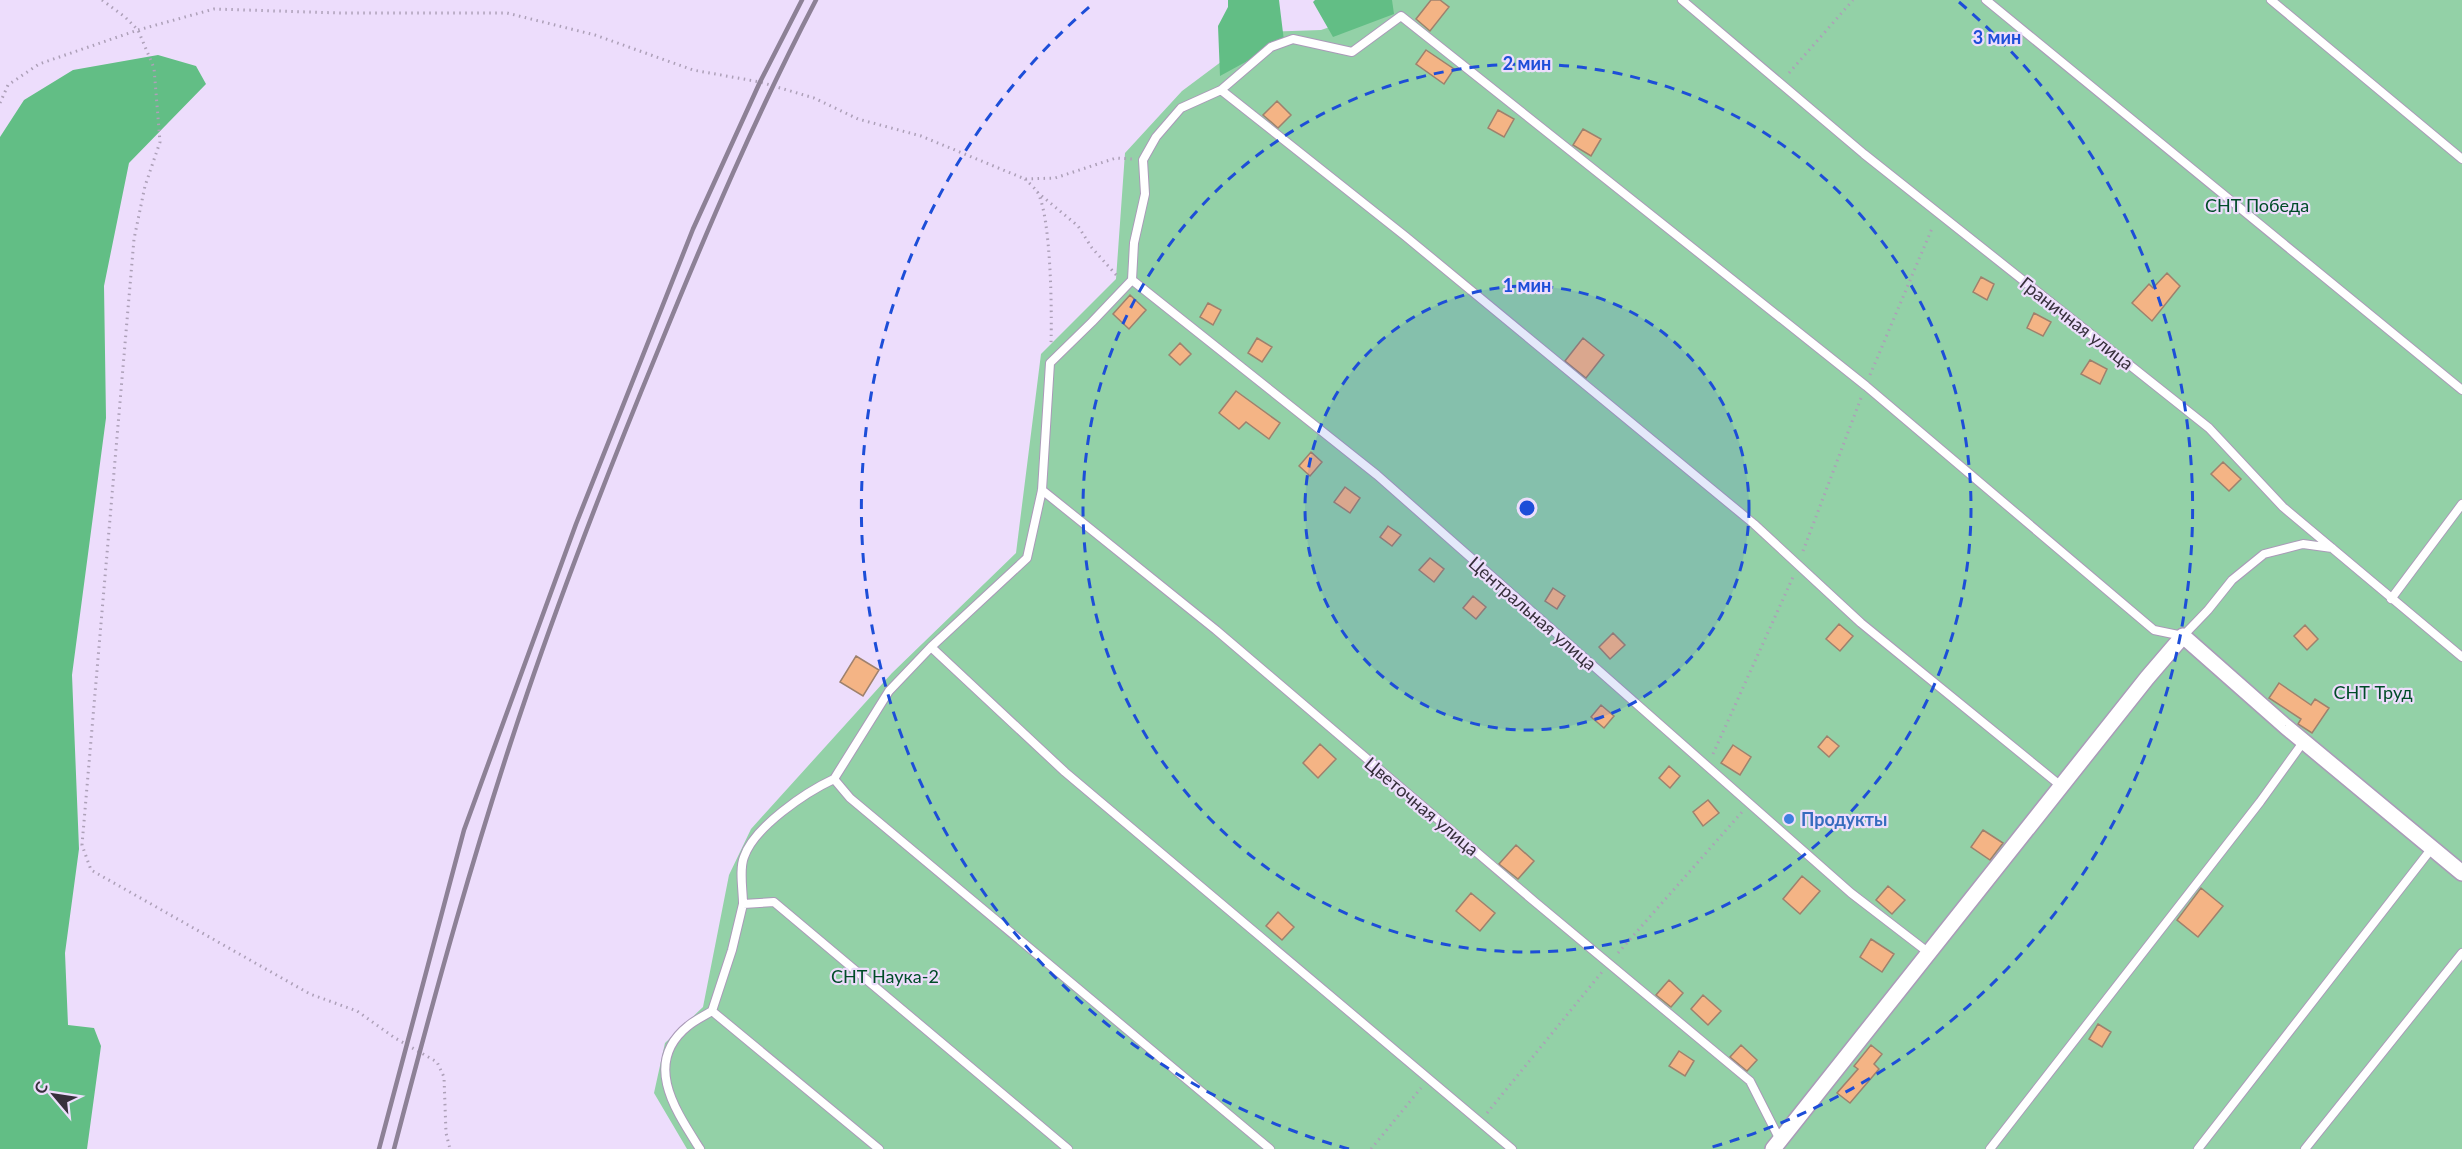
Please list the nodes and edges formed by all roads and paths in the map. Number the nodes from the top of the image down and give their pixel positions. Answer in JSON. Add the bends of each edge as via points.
{"nodes":[{"id":1,"x":102,"y":0,"type":"edge"},
{"id":2,"x":1682,"y":0,"type":"edge"},
{"id":3,"x":1853,"y":0,"type":"edge"},
{"id":4,"x":1986,"y":0,"type":"edge"},
{"id":5,"x":2271,"y":0,"type":"edge"},
{"id":6,"x":138,"y":30,"type":"junction"},
{"id":7,"x":1780,"y":83,"type":"junction"},
{"id":8,"x":1221,"y":90,"type":"junction"},
{"id":9,"x":0,"y":103,"type":"edge"},
{"id":10,"x":2462,"y":159,"type":"edge"},
{"id":11,"x":1143,"y":160,"type":"junction"},
{"id":12,"x":1025,"y":179,"type":"junction"},
{"id":13,"x":1038,"y":192,"type":"junction"},
{"id":14,"x":1939,"y":213,"type":"junction"},
{"id":15,"x":1132,"y":280,"type":"junction"},
{"id":16,"x":1050,"y":363,"type":"junction"},
{"id":17,"x":1866,"y":386,"type":"junction"},
{"id":18,"x":2462,"y":390,"type":"edge"},
{"id":19,"x":1042,"y":490,"type":"junction"},
{"id":20,"x":2462,"y":504,"type":"edge"},
{"id":21,"x":2332,"y":548,"type":"junction"},
{"id":22,"x":1798,"y":565,"type":"junction"},
{"id":23,"x":2391,"y":599,"type":"junction"},
{"id":24,"x":2183,"y":636,"type":"junction"},
{"id":25,"x":931,"y":647,"type":"junction"},
{"id":26,"x":2462,"y":657,"type":"edge"},
{"id":27,"x":2304,"y":741,"type":"junction"},
{"id":28,"x":1707,"y":766,"type":"junction"},
{"id":29,"x":834,"y":779,"type":"junction"},
{"id":30,"x":2061,"y":786,"type":"junction"},
{"id":31,"x":1749,"y":803,"type":"junction"},
{"id":32,"x":2432,"y":848,"type":"junction"},
{"id":33,"x":2462,"y":873,"type":"edge"},
{"id":34,"x":743,"y":904,"type":"junction"},
{"id":35,"x":1929,"y":953,"type":"junction"},
{"id":36,"x":2462,"y":953,"type":"edge"},
{"id":37,"x":1609,"y":964,"type":"junction"},
{"id":38,"x":712,"y":1011,"type":"junction"},
{"id":39,"x":1428,"y":1079,"type":"junction"},
{"id":40,"x":1480,"y":1122,"type":"junction"},
{"id":41,"x":1777,"y":1145,"type":"edge"},
{"id":42,"x":450,"y":1149,"type":"edge"},
{"id":43,"x":700,"y":1149,"type":"edge"},
{"id":44,"x":879,"y":1149,"type":"edge"},
{"id":45,"x":1068,"y":1149,"type":"edge"},
{"id":46,"x":1270,"y":1149,"type":"edge"},
{"id":47,"x":1371,"y":1149,"type":"edge"},
{"id":48,"x":1512,"y":1149,"type":"edge"},
{"id":49,"x":1990,"y":1149,"type":"edge"},
{"id":50,"x":2198,"y":1149,"type":"edge"},
{"id":51,"x":2305,"y":1149,"type":"edge"}],
"edges":[{"from":1,"to":6,"type":"path"},
{"from":2,"to":7,"type":"lane","name":"Граничная улица"},
{"from":3,"to":7,"type":"path"},
{"from":4,"to":18,"type":"lane"},
{"from":5,"to":10,"type":"lane"},
{"from":6,"to":9,"type":"path","via":[[39,64],[8,85]]},
{"from":6,"to":12,"type":"path","via":[[214,9],[507,13],[595,35],[693,70],[760,82],[814,98],[858,119],[921,136]]},
{"from":6,"to":42,"type":"path","via":[[154,68],[160,142],[145,186],[134,239],[82,845],[91,870],[310,994],[357,1011],[436,1062],[444,1077]]},
{"from":7,"to":14,"type":"lane","name":"Граничная улица"},
{"from":8,"to":11,"type":"lane","via":[[1182,108],[1156,137]]},
{"from":8,"to":17,"type":"lane","via":[[1271,47],[1293,39],[1352,52],[1401,16]]},
{"from":8,"to":22,"type":"lane","via":[[1405,236]]},
{"from":11,"to":12,"type":"path","via":[[1116,158],[1055,178]]},
{"from":11,"to":15,"type":"lane","via":[[1145,194],[1134,243]]},
{"from":12,"to":13,"type":"path"},
{"from":13,"to":15,"type":"path","via":[[1078,226],[1113,273],[1120,279]]},
{"from":13,"to":16,"type":"path","via":[[1045,219],[1052,315]]},
{"from":14,"to":17,"type":"path"},
{"from":14,"to":21,"type":"lane","name":"Граничная улица","via":[[2209,428],[2283,507]]},
{"from":15,"to":16,"type":"lane"},
{"from":15,"to":28,"type":"lane","name":"Центральная улица","via":[[1377,475]]},
{"from":16,"to":19,"type":"lane"},
{"from":17,"to":22,"type":"path"},
{"from":17,"to":24,"type":"lane","via":[[2154,630]]},
{"from":19,"to":25,"type":"lane","via":[[1027,558]]},
{"from":19,"to":37,"type":"lane","name":"Цветочная улица","via":[[1216,630]]},
{"from":20,"to":23,"type":"lane"},
{"from":21,"to":23,"type":"lane","name":"Граничная улица"},
{"from":21,"to":24,"type":"lane","via":[[2303,544],[2264,554],[2232,580]]},
{"from":22,"to":28,"type":"path"},
{"from":22,"to":30,"type":"lane","via":[[1860,623]]},
{"from":23,"to":26,"type":"lane","name":"Граничная улица"},
{"from":24,"to":27,"type":"street"},
{"from":24,"to":30,"type":"street"},
{"from":25,"to":29,"type":"lane","via":[[889,691]]},
{"from":25,"to":39,"type":"lane","via":[[1065,772]]},
{"from":27,"to":32,"type":"street"},
{"from":27,"to":49,"type":"lane"},
{"from":28,"to":31,"type":"lane","name":"Центральная улица"},
{"from":29,"to":34,"type":"lane","via":[[812,789],[755,836],[743,858]]},
{"from":29,"to":46,"type":"lane","via":[[859,805]]},
{"from":30,"to":35,"type":"street"},
{"from":31,"to":35,"type":"lane","name":"Центральная улица","via":[[1851,893]]},
{"from":31,"to":37,"type":"path"},
{"from":32,"to":33,"type":"street"},
{"from":32,"to":50,"type":"lane"},
{"from":34,"to":38,"type":"lane"},
{"from":34,"to":45,"type":"lane","via":[[774,902]]},
{"from":35,"to":41,"type":"street"},
{"from":36,"to":51,"type":"lane"},
{"from":37,"to":40,"type":"path"},
{"from":37,"to":41,"type":"lane","name":"Цветочная улица","via":[[1750,1081]]},
{"from":38,"to":43,"type":"lane","via":[[687,1027],[668,1051],[664,1078]]},
{"from":38,"to":44,"type":"lane"},
{"from":39,"to":40,"type":"lane"},
{"from":39,"to":47,"type":"path"},
{"from":40,"to":48,"type":"lane"}]}
